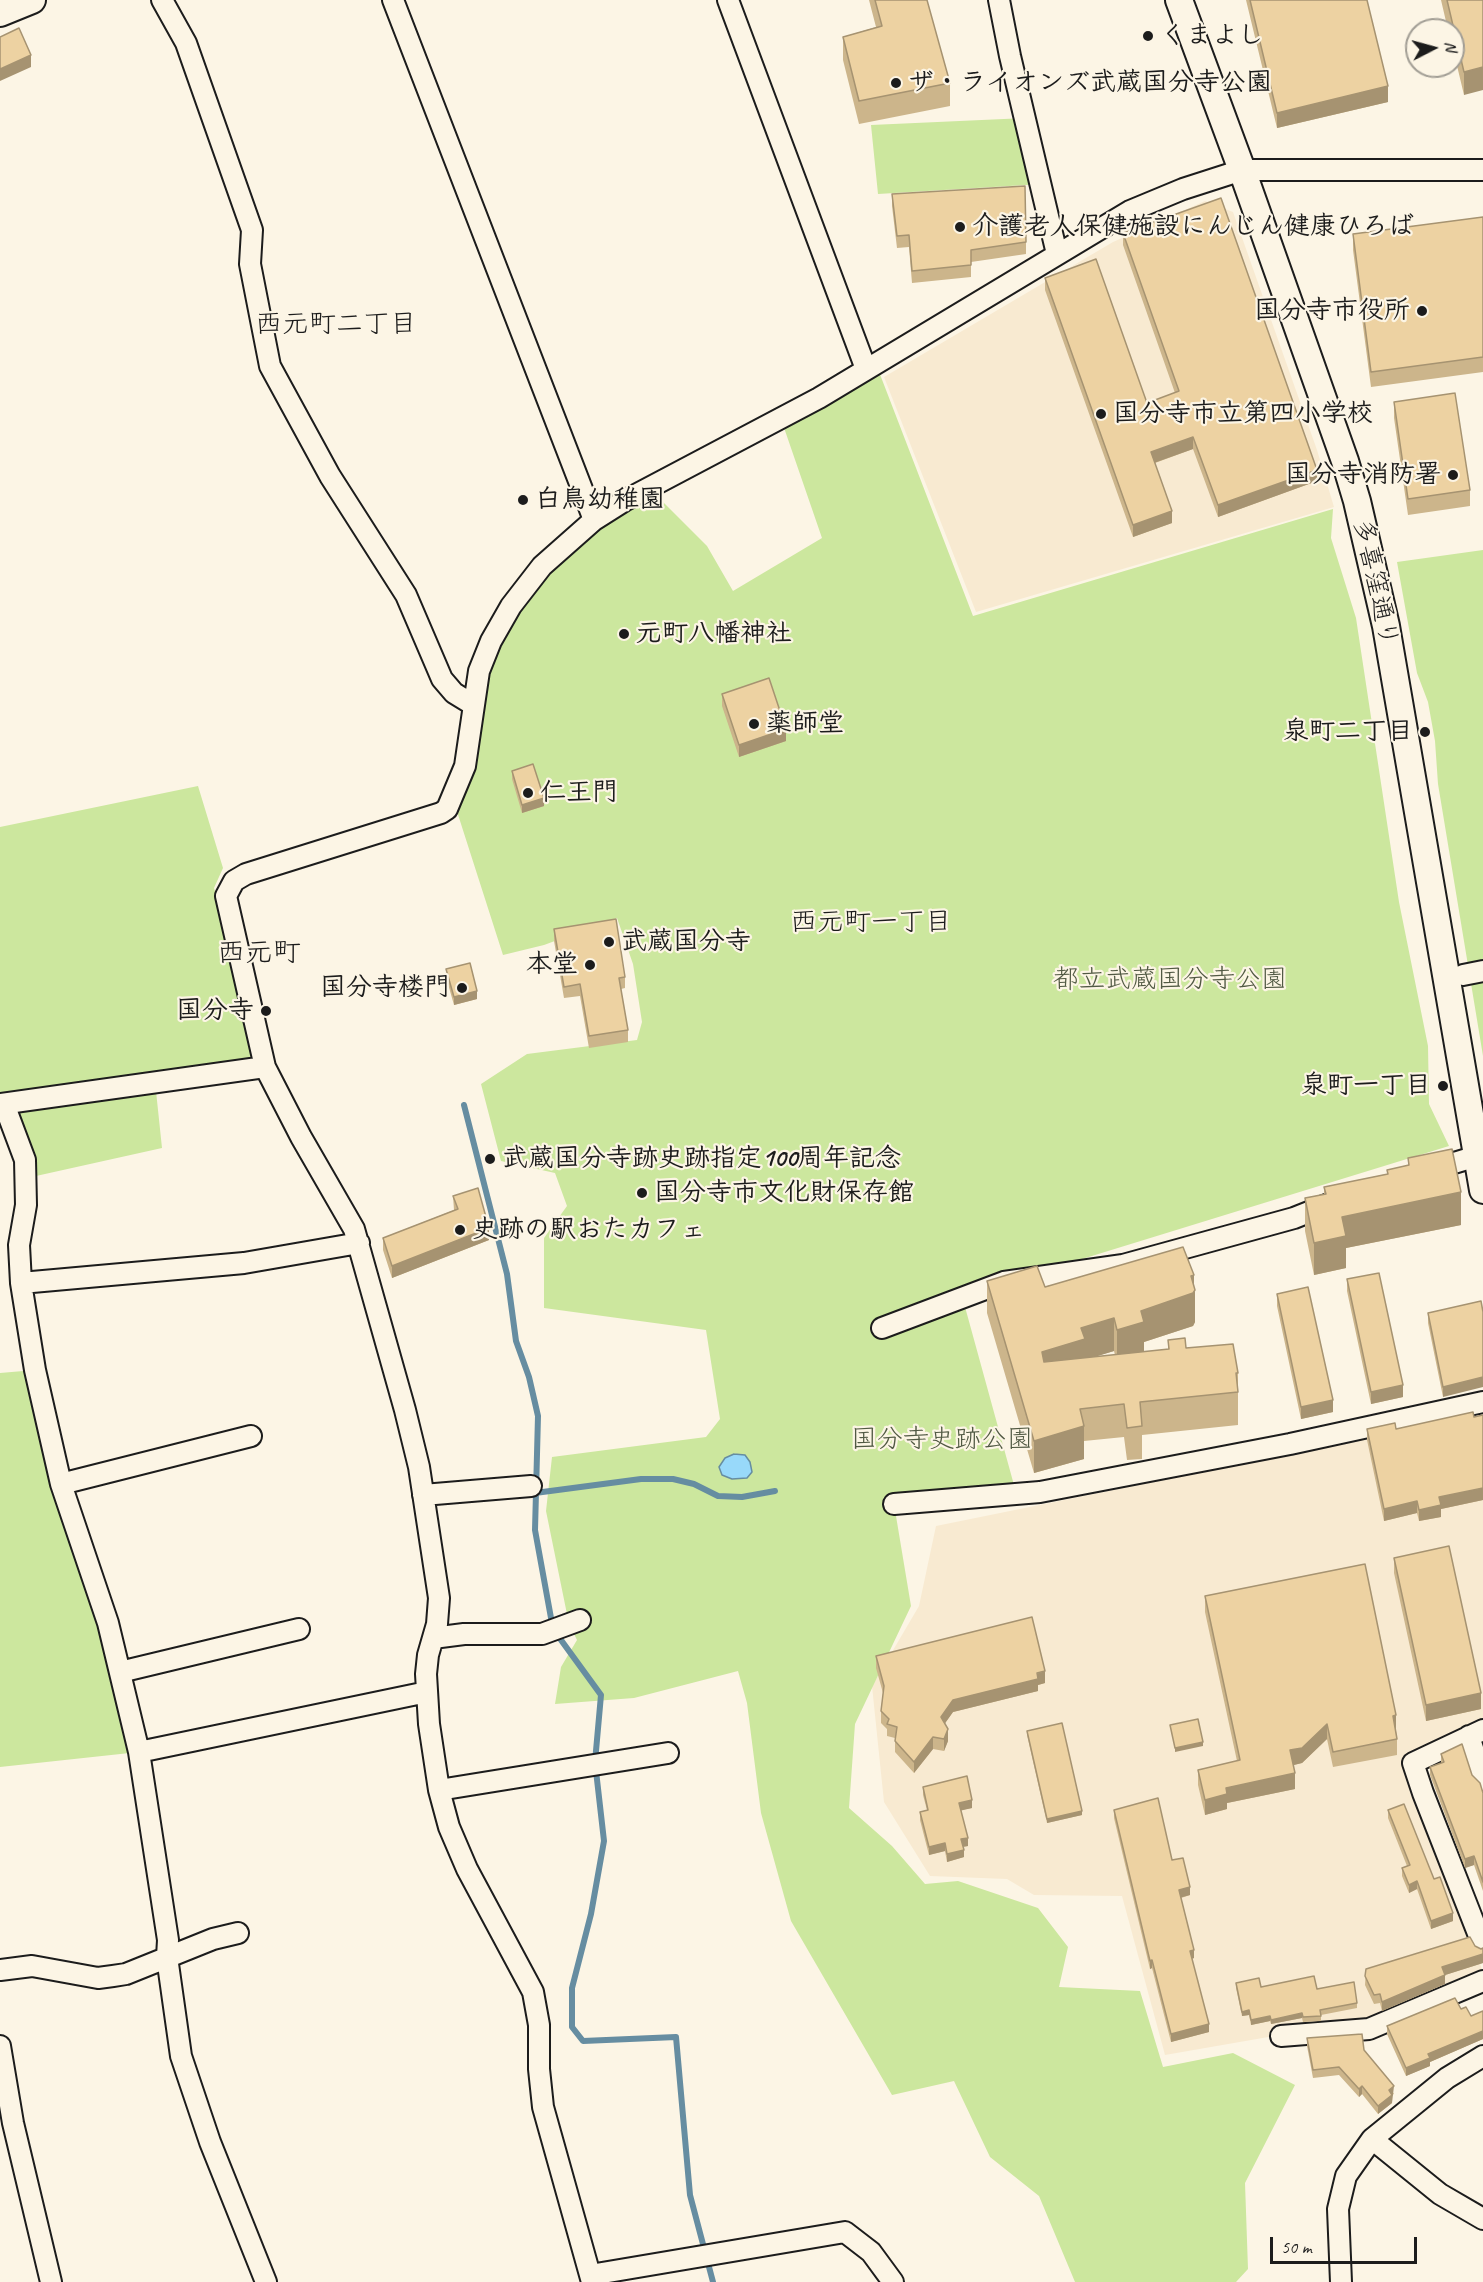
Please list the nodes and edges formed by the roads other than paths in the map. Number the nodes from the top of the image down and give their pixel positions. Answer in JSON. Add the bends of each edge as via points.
{"nodes":[{"id":1,"x":32,"y":0,"type":"edge"},
{"id":2,"x":162,"y":0,"type":"edge"},
{"id":3,"x":393,"y":0,"type":"edge"},
{"id":4,"x":728,"y":0,"type":"edge"},
{"id":5,"x":999,"y":0,"type":"edge"},
{"id":6,"x":1179,"y":0,"type":"edge"},
{"id":7,"x":0,"y":14,"type":"edge"},
{"id":8,"x":1242,"y":170,"type":"junction"},
{"id":9,"x":1483,"y":170,"type":"edge"},
{"id":10,"x":1057,"y":254,"type":"junction"},
{"id":11,"x":866,"y":369,"type":"junction"},
{"id":12,"x":594,"y":520,"type":"junction"},
{"id":13,"x":472,"y":704,"type":"junction"},
{"id":14,"x":1483,"y":971,"type":"edge"},
{"id":15,"x":1463,"y":975,"type":"dead end"},
{"id":16,"x":265,"y":1067,"type":"junction"},
{"id":17,"x":2,"y":1104,"type":"edge"},
{"id":18,"x":1477,"y":1156,"type":"junction"},
{"id":19,"x":1416,"y":1174,"type":"edge"},
{"id":20,"x":1483,"y":1190,"type":"edge"},
{"id":21,"x":1351,"y":1194,"type":"edge"},
{"id":22,"x":359,"y":1243,"type":"junction"},
{"id":23,"x":21,"y":1283,"type":"junction"},
{"id":24,"x":882,"y":1328,"type":"dead end"},
{"id":25,"x":1483,"y":1402,"type":"edge"},
{"id":26,"x":251,"y":1436,"type":"dead end"},
{"id":27,"x":61,"y":1484,"type":"junction"},
{"id":28,"x":531,"y":1486,"type":"dead end"},
{"id":29,"x":423,"y":1495,"type":"junction"},
{"id":30,"x":894,"y":1504,"type":"dead end"},
{"id":31,"x":580,"y":1620,"type":"dead end"},
{"id":32,"x":299,"y":1629,"type":"dead end"},
{"id":33,"x":433,"y":1638,"type":"junction"},
{"id":34,"x":120,"y":1671,"type":"junction"},
{"id":35,"x":427,"y":1692,"type":"junction"},
{"id":36,"x":1476,"y":1733,"type":"edge"},
{"id":37,"x":139,"y":1752,"type":"junction"},
{"id":38,"x":668,"y":1753,"type":"dead end"},
{"id":39,"x":1483,"y":1780,"type":"edge"},
{"id":40,"x":439,"y":1790,"type":"junction"},
{"id":41,"x":237,"y":1933,"type":"dead end"},
{"id":42,"x":1483,"y":1946,"type":"edge"},
{"id":43,"x":167,"y":1957,"type":"junction"},
{"id":44,"x":0,"y":1970,"type":"edge"},
{"id":45,"x":1483,"y":1981,"type":"edge"},
{"id":46,"x":1281,"y":2036,"type":"dead end"},
{"id":47,"x":0,"y":2046,"type":"edge"},
{"id":48,"x":1483,"y":2056,"type":"edge"},
{"id":49,"x":1372,"y":2139,"type":"junction"},
{"id":50,"x":1483,"y":2219,"type":"edge"},
{"id":51,"x":591,"y":2279,"type":"edge"},
{"id":52,"x":51,"y":2282,"type":"edge"},
{"id":53,"x":266,"y":2282,"type":"edge"},
{"id":54,"x":893,"y":2282,"type":"edge"},
{"id":55,"x":1341,"y":2282,"type":"edge"}],
"edges":[{"from":1,"to":7,"type":"main road"},
{"from":2,"to":13,"type":"street","via":[[186,43],[252,230],[250,264],[270,366],[330,476],[406,594],[442,679],[454,693]]},
{"from":3,"to":12,"type":"street"},
{"from":4,"to":11,"type":"street"},
{"from":5,"to":10,"type":"street"},
{"from":6,"to":8,"type":"main road","name":"多喜窪通り"},
{"from":8,"to":9,"type":"street"},
{"from":8,"to":10,"type":"street","via":[[1130,211]]},
{"from":8,"to":18,"type":"main road","name":"多喜窪通り","via":[[1345,461],[1362,521],[1386,626]]},
{"from":10,"to":11,"type":"street"},
{"from":11,"to":12,"type":"street"},
{"from":12,"to":13,"type":"street","via":[[542,566],[511,606],[479,671]]},
{"from":13,"to":16,"type":"street","via":[[465,766],[447,808],[441,813],[263,867],[234,881],[226,896]]},
{"from":14,"to":15,"type":"street"},
{"from":16,"to":17,"type":"street"},
{"from":16,"to":22,"type":"street"},
{"from":17,"to":23,"type":"street","via":[[25,1160],[26,1205],[19,1245]]},
{"from":18,"to":19,"type":"street"},
{"from":18,"to":20,"type":"main road","name":"多喜窪通り"},
{"from":21,"to":24,"type":"street","via":[[1294,1218],[1123,1265],[1004,1282]]},
{"from":22,"to":23,"type":"street","via":[[177,1271]]},
{"from":22,"to":29,"type":"street","via":[[405,1410]]},
{"from":23,"to":27,"type":"street"},
{"from":25,"to":30,"type":"street","via":[[1040,1492]]},
{"from":26,"to":27,"type":"street"},
{"from":27,"to":34,"type":"street"},
{"from":28,"to":29,"type":"street"},
{"from":29,"to":33,"type":"street","via":[[439,1598]]},
{"from":31,"to":33,"type":"street","via":[[549,1632]]},
{"from":32,"to":34,"type":"street"},
{"from":33,"to":35,"type":"street","via":[[428,1655]]},
{"from":34,"to":37,"type":"street"},
{"from":35,"to":37,"type":"street"},
{"from":35,"to":40,"type":"street"},
{"from":36,"to":39,"type":"street"},
{"from":36,"to":42,"type":"street","via":[[1413,1762]]},
{"from":37,"to":43,"type":"street","via":[[168,1940]]},
{"from":38,"to":40,"type":"street"},
{"from":40,"to":51,"type":"street","via":[[467,1869],[533,1992],[539,2025],[543,2107]]},
{"from":41,"to":43,"type":"street"},
{"from":43,"to":44,"type":"street","via":[[126,1974],[98,1978],[32,1966]]},
{"from":43,"to":53,"type":"street","via":[[181,2056],[210,2142]]},
{"from":45,"to":46,"type":"street","via":[[1369,2029]]},
{"from":47,"to":52,"type":"street","via":[[13,2123]]},
{"from":48,"to":49,"type":"street","via":[[1447,2078]]},
{"from":49,"to":50,"type":"street","via":[[1440,2194]]},
{"from":49,"to":55,"type":"street","via":[[1346,2176],[1338,2209]]},
{"from":51,"to":54,"type":"street","via":[[845,2232],[871,2252]]}]}
